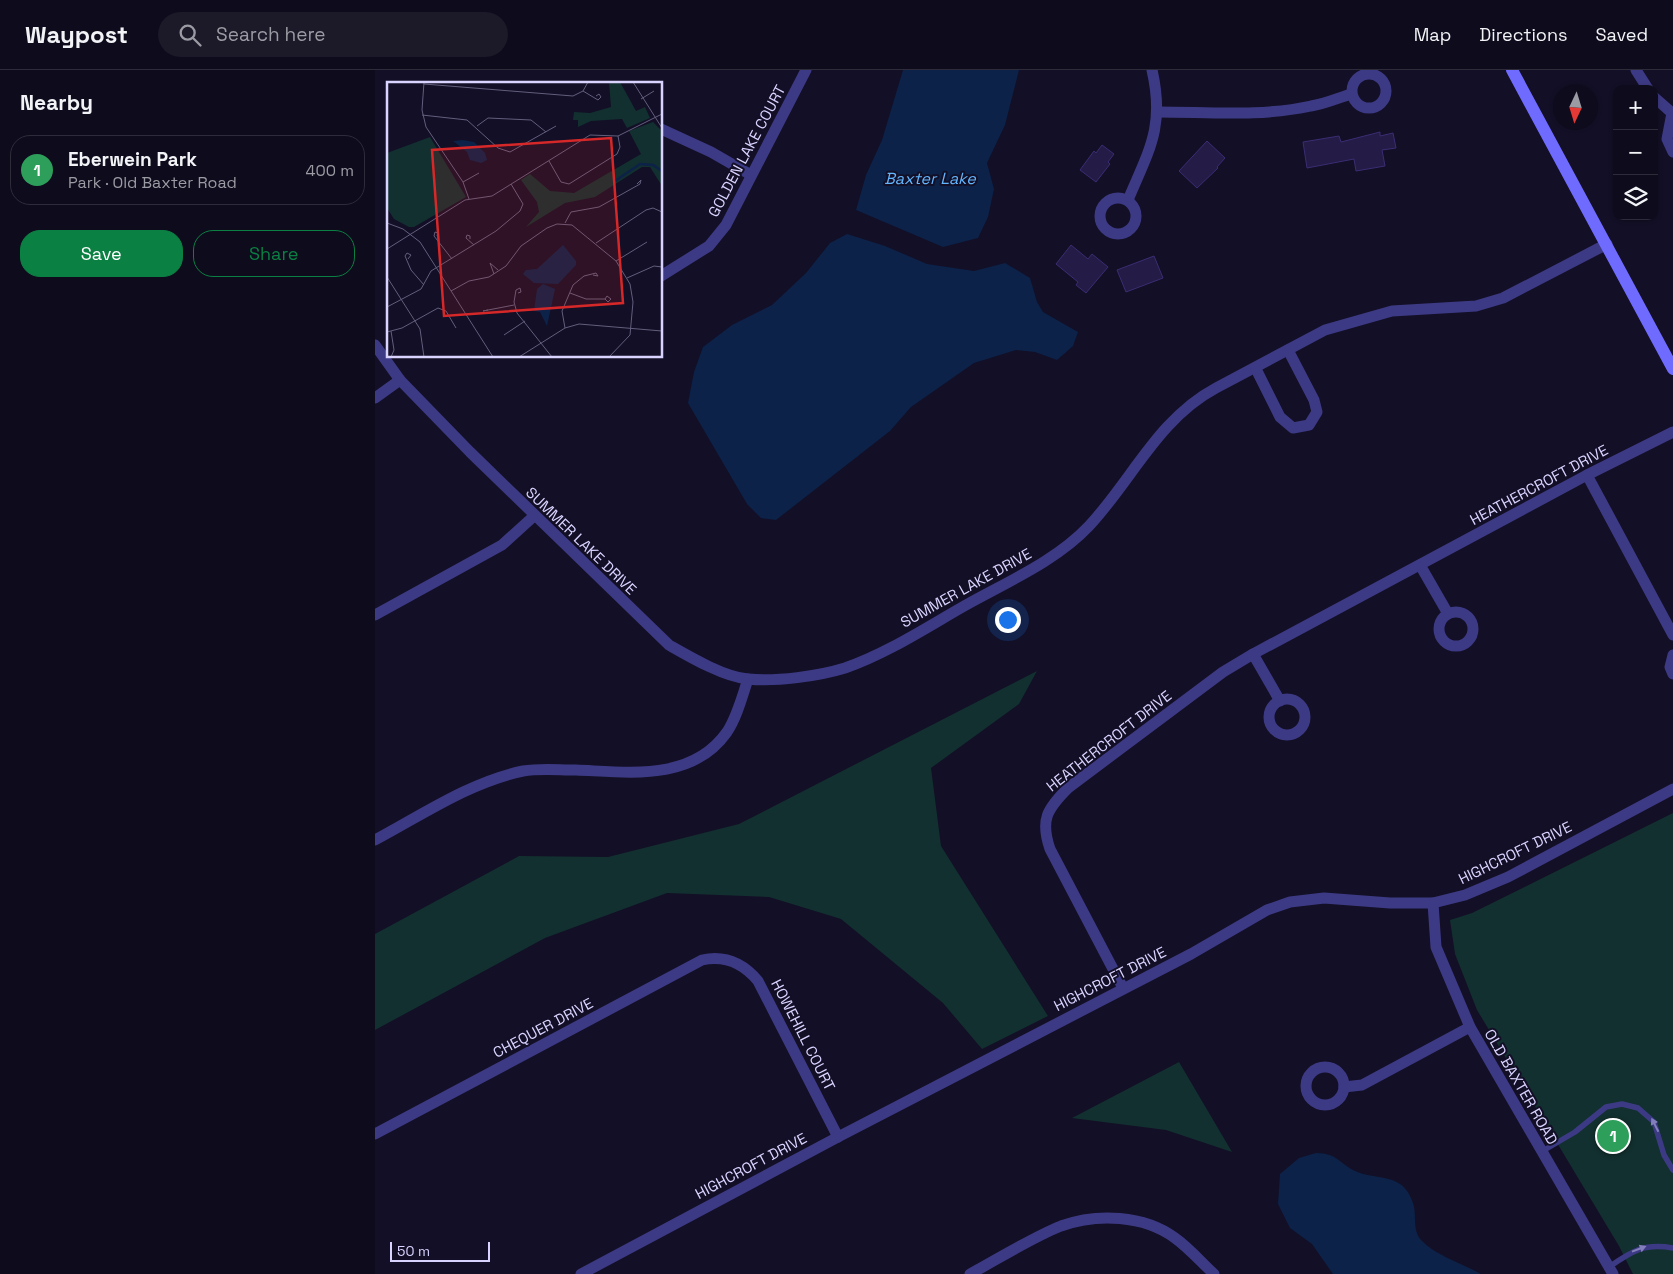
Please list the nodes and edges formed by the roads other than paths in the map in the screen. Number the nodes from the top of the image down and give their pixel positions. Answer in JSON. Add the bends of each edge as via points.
{"nodes":[{"id":1,"x":806,"y":70,"type":"edge"},
{"id":2,"x":1152,"y":70,"type":"edge"},
{"id":3,"x":1512,"y":70,"type":"edge"},
{"id":4,"x":1636,"y":70,"type":"edge"},
{"id":5,"x":1645,"y":85,"type":"edge"},
{"id":6,"x":1351,"y":94,"type":"dead end"},
{"id":7,"x":1658,"y":101,"type":"edge"},
{"id":8,"x":1158,"y":112,"type":"junction"},
{"id":9,"x":1672,"y":113,"type":"edge"},
{"id":10,"x":663,"y":130,"type":"edge"},
{"id":11,"x":1673,"y":152,"type":"edge"},
{"id":12,"x":751,"y":175,"type":"junction"},
{"id":13,"x":1128,"y":200,"type":"dead end"},
{"id":14,"x":1607,"y":244,"type":"junction"},
{"id":15,"x":663,"y":275,"type":"edge"},
{"id":16,"x":375,"y":344,"type":"edge"},
{"id":17,"x":1288,"y":350,"type":"junction"},
{"id":18,"x":1256,"y":368,"type":"junction"},
{"id":19,"x":1673,"y":368,"type":"edge"},
{"id":20,"x":400,"y":380,"type":"junction"},
{"id":21,"x":375,"y":398,"type":"edge"},
{"id":22,"x":1673,"y":432,"type":"edge"},
{"id":23,"x":1587,"y":475,"type":"junction"},
{"id":24,"x":534,"y":516,"type":"junction"},
{"id":25,"x":1420,"y":565,"type":"junction"},
{"id":26,"x":1447,"y":612,"type":"dead end"},
{"id":27,"x":375,"y":615,"type":"edge"},
{"id":28,"x":1673,"y":635,"type":"edge"},
{"id":29,"x":1253,"y":654,"type":"junction"},
{"id":30,"x":1673,"y":655,"type":"edge"},
{"id":31,"x":1673,"y":674,"type":"edge"},
{"id":32,"x":748,"y":679,"type":"junction"},
{"id":33,"x":1280,"y":701,"type":"dead end"},
{"id":34,"x":1673,"y":789,"type":"edge"},
{"id":35,"x":375,"y":840,"type":"edge"},
{"id":36,"x":1433,"y":903,"type":"junction"},
{"id":37,"x":728,"y":959,"type":"joint"},
{"id":38,"x":1123,"y":988,"type":"junction"},
{"id":39,"x":1470,"y":1027,"type":"junction"},
{"id":40,"x":1344,"y":1087,"type":"dead end"},
{"id":41,"x":375,"y":1134,"type":"edge"},
{"id":42,"x":838,"y":1137,"type":"junction"},
{"id":43,"x":1541,"y":1152,"type":"junction"},
{"id":44,"x":1673,"y":1170,"type":"edge"},
{"id":45,"x":1673,"y":1248,"type":"edge"},
{"id":46,"x":1611,"y":1270,"type":"edge"},
{"id":47,"x":581,"y":1274,"type":"edge"},
{"id":48,"x":970,"y":1274,"type":"edge"},
{"id":49,"x":1214,"y":1274,"type":"edge"}],
"edges":[{"from":1,"to":12,"type":"street","name":"GOLDEN LAKE COURT"},
{"from":2,"to":8,"type":"street"},
{"from":3,"to":14,"type":"main road"},
{"from":4,"to":5,"type":"street"},
{"from":6,"to":8,"type":"street","via":[[1313,106],[1255,113]]},
{"from":7,"to":9,"type":"street"},
{"from":8,"to":13,"type":"street","via":[[1156,132]]},
{"from":9,"to":11,"type":"street","via":[[1667,139]]},
{"from":10,"to":12,"type":"street"},
{"from":12,"to":15,"type":"street","name":"GOLDEN LAKE COURT","via":[[727,225],[709,246]]},
{"from":14,"to":17,"type":"street","name":"SUMMER LAKE DRIVE","via":[[1503,298],[1476,306],[1370,316],[1325,330]]},
{"from":14,"to":19,"type":"main road"},
{"from":16,"to":20,"type":"street","name":"SUMMER LAKE DRIVE"},
{"from":17,"to":18,"type":"street","name":"SUMMER LAKE DRIVE"},
{"from":17,"to":18,"type":"street","via":[[1314,400],[1317,412],[1309,426],[1293,428],[1280,417]]},
{"from":18,"to":32,"type":"street","name":"SUMMER LAKE DRIVE","via":[[1201,396],[1169,424],[1090,525],[1045,561],[882,652],[845,668],[807,677]]},
{"from":20,"to":21,"type":"street"},
{"from":20,"to":24,"type":"street","name":"SUMMER LAKE DRIVE"},
{"from":22,"to":23,"type":"street","name":"HEATHERCROFT DRIVE"},
{"from":23,"to":25,"type":"street","name":"HEATHERCROFT DRIVE"},
{"from":23,"to":28,"type":"street"},
{"from":24,"to":27,"type":"street","via":[[494,550]]},
{"from":24,"to":32,"type":"street","name":"SUMMER LAKE DRIVE","via":[[669,645],[697,661]]},
{"from":25,"to":26,"type":"street"},
{"from":25,"to":29,"type":"street","name":"HEATHERCROFT DRIVE"},
{"from":29,"to":33,"type":"street"},
{"from":29,"to":38,"type":"street","name":"HEATHERCROFT DRIVE","via":[[1223,672],[1068,788],[1052,804],[1046,816],[1050,849]]},
{"from":30,"to":31,"type":"street","via":[[1670,661]]},
{"from":32,"to":35,"type":"street","via":[[727,732],[698,759],[653,772],[540,769],[509,774],[471,789]]},
{"from":34,"to":36,"type":"street","name":"HIGHCROFT DRIVE","via":[[1508,877],[1465,895]]},
{"from":36,"to":38,"type":"street","name":"HIGHCROFT DRIVE","via":[[1324,898],[1289,902],[1267,910]]},
{"from":36,"to":39,"type":"street","name":"OLD BAXTER ROAD","via":[[1436,947]]},
{"from":37,"to":41,"type":"street","name":"CHEQUER DRIVE","via":[[702,960]]},
{"from":37,"to":42,"type":"street","name":"HOWEHILL COURT","via":[[749,970],[758,981]]},
{"from":38,"to":42,"type":"street","name":"HIGHCROFT DRIVE"},
{"from":39,"to":40,"type":"street","via":[[1362,1085]]},
{"from":39,"to":43,"type":"street","name":"OLD BAXTER ROAD"},
{"from":42,"to":47,"type":"street","name":"HIGHCROFT DRIVE"},
{"from":44,"to":43,"type":"lane","one_way":true,"via":[[1664,1155],[1654,1122],[1639,1108],[1622,1104],[1606,1107],[1575,1132]]},
{"from":43,"to":46,"type":"street","name":"OLD BAXTER ROAD"},
{"from":46,"to":45,"type":"lane","one_way":true,"via":[[1633,1251],[1645,1246]]},
{"from":48,"to":49,"type":"street","via":[[1061,1226],[1089,1219],[1114,1218],[1145,1223],[1174,1237]]}]}
